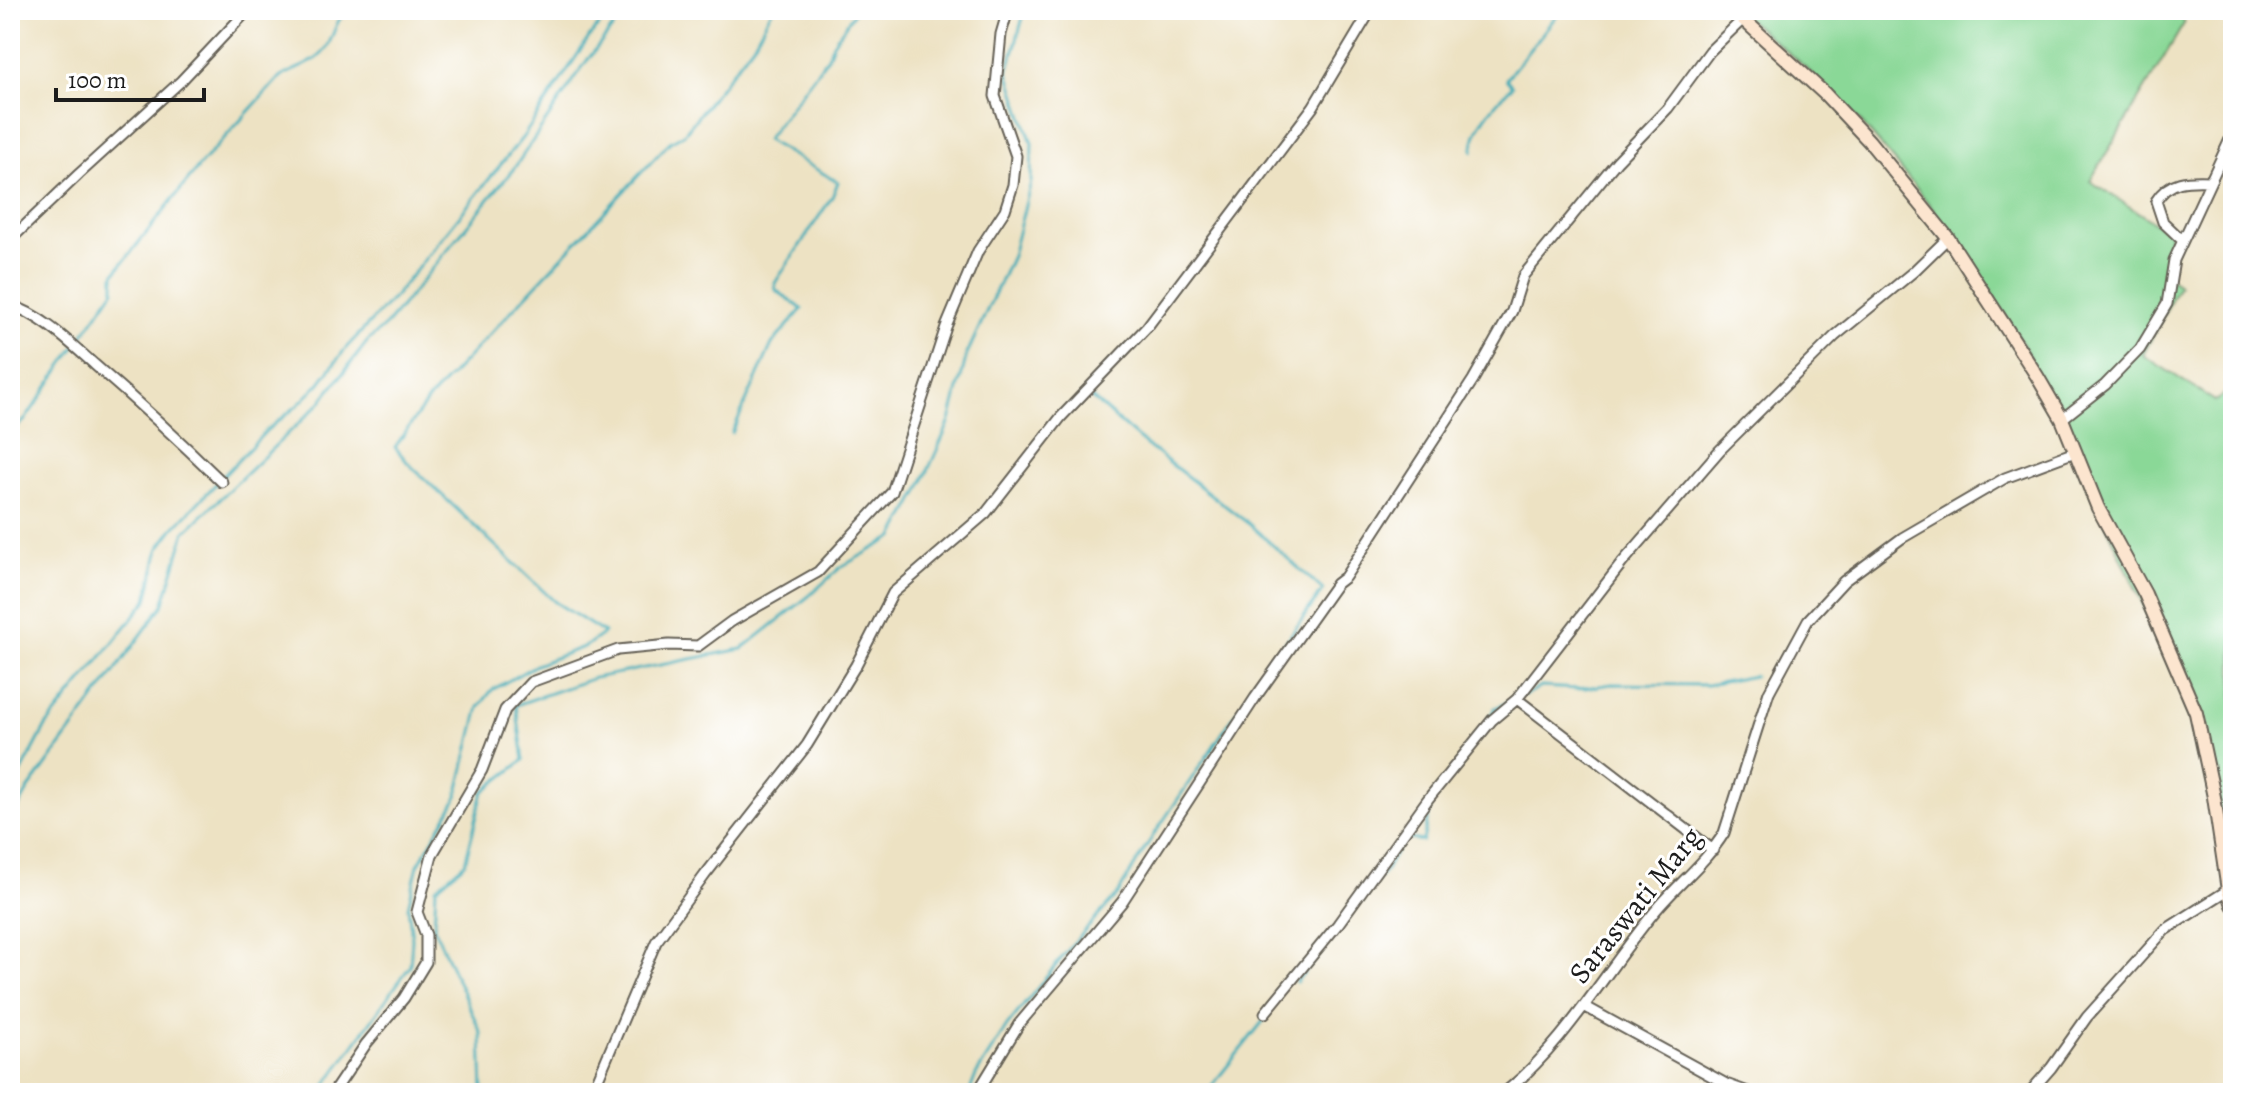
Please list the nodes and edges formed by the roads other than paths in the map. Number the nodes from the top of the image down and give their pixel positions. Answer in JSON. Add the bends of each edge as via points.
{"nodes":[{"id":1,"x":248,"y":10,"type":"edge"},
{"id":2,"x":1008,"y":10,"type":"edge"},
{"id":3,"x":1371,"y":10,"type":"edge"},
{"id":4,"x":1738,"y":15,"type":"edge"},
{"id":5,"x":2233,"y":133,"type":"edge"},
{"id":6,"x":2210,"y":181,"type":"junction"},
{"id":7,"x":1948,"y":238,"type":"junction"},
{"id":8,"x":10,"y":240,"type":"edge"},
{"id":9,"x":2182,"y":240,"type":"junction"},
{"id":10,"x":10,"y":305,"type":"edge"},
{"id":11,"x":2062,"y":419,"type":"junction"},
{"id":12,"x":2075,"y":452,"type":"junction"},
{"id":13,"x":222,"y":482,"type":"dead end"},
{"id":14,"x":1517,"y":699,"type":"junction"},
{"id":15,"x":1713,"y":850,"type":"junction"},
{"id":16,"x":2228,"y":890,"type":"junction"},
{"id":17,"x":2233,"y":905,"type":"edge"},
{"id":18,"x":1584,"y":1006,"type":"junction"},
{"id":19,"x":1265,"y":1013,"type":"dead end"},
{"id":20,"x":333,"y":1093,"type":"edge"},
{"id":21,"x":592,"y":1093,"type":"edge"},
{"id":22,"x":977,"y":1093,"type":"edge"},
{"id":23,"x":1504,"y":1093,"type":"edge"},
{"id":24,"x":1751,"y":1093,"type":"edge"},
{"id":25,"x":2029,"y":1093,"type":"edge"}],
"edges":[{"from":1,"to":8,"type":"street","via":[[181,81]]},
{"from":2,"to":20,"type":"street","via":[[995,96],[1016,156],[1013,185],[946,327],[892,492],[818,572],[698,646],[618,650],[531,682],[505,710],[482,770],[432,855],[417,912],[426,935],[426,962]]},
{"from":3,"to":21,"type":"street","via":[[1313,107],[1147,327],[1061,417],[986,513],[893,593],[807,745],[656,942]]},
{"from":4,"to":7,"type":"street","via":[[1852,122]]},
{"from":4,"to":22,"type":"street","via":[[1668,108],[1523,276],[1512,311],[1473,380],[1345,577],[1255,698],[1122,902],[1019,1024]]},
{"from":5,"to":6,"type":"street"},
{"from":6,"to":9,"type":"street"},
{"from":6,"to":9,"type":"street","via":[[2176,182],[2156,201],[2163,222]]},
{"from":7,"to":11,"type":"street"},
{"from":7,"to":14,"type":"street","via":[[1816,355],[1720,450],[1622,563]]},
{"from":9,"to":11,"type":"street","via":[[2167,304],[2140,349]]},
{"from":10,"to":13,"type":"street","via":[[26,310],[76,349]]},
{"from":11,"to":12,"type":"street"},
{"from":12,"to":15,"type":"street","name":"Saraswati Marg","via":[[2005,478],[1902,538],[1844,581],[1808,620],[1769,692],[1724,833]]},
{"from":12,"to":16,"type":"street","via":[[2196,713]]},
{"from":14,"to":15,"type":"street"},
{"from":14,"to":19,"type":"street","via":[[1492,720],[1437,788]]},
{"from":15,"to":18,"type":"street","name":"Saraswati Marg","via":[[1672,889]]},
{"from":16,"to":17,"type":"street"},
{"from":16,"to":25,"type":"street","via":[[2165,930],[2087,1017]]},
{"from":18,"to":23,"type":"street","name":"Saraswati Marg","via":[[1556,1045]]},
{"from":18,"to":24,"type":"street"}]}
